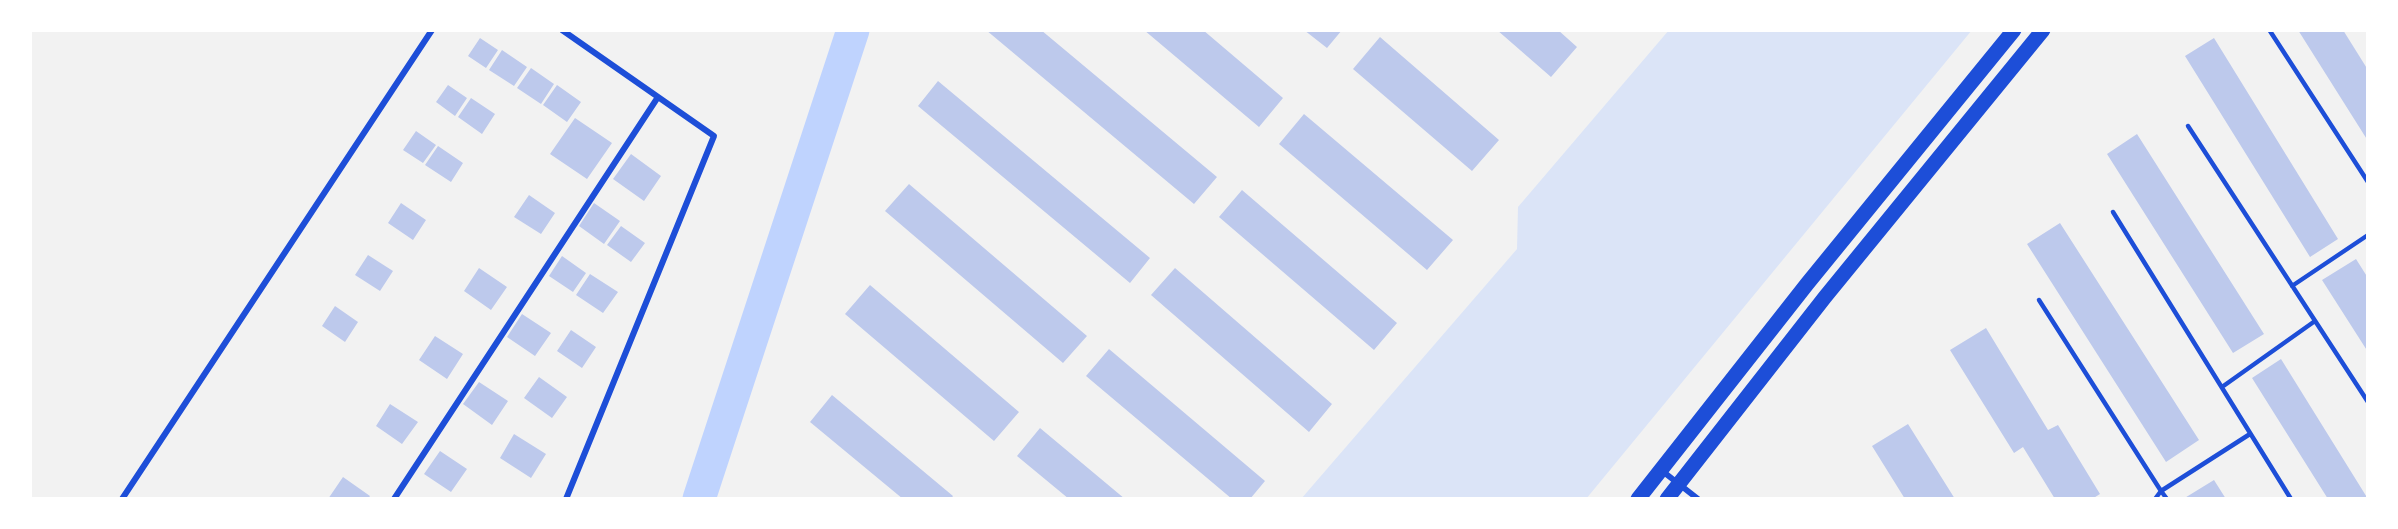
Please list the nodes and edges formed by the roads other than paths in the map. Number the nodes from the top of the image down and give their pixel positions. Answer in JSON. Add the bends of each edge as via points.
{"nodes":[{"id":1,"x":432,"y":30,"type":"edge"},
{"id":2,"x":562,"y":30,"type":"edge"},
{"id":3,"x":2014,"y":30,"type":"edge"},
{"id":4,"x":2043,"y":30,"type":"edge"},
{"id":5,"x":2270,"y":31,"type":"edge"},
{"id":6,"x":658,"y":97,"type":"junction"},
{"id":7,"x":2188,"y":126,"type":"dead end"},
{"id":8,"x":2368,"y":182,"type":"edge"},
{"id":9,"x":2113,"y":212,"type":"dead end"},
{"id":10,"x":2368,"y":235,"type":"edge"},
{"id":11,"x":2292,"y":286,"type":"junction"},
{"id":12,"x":2038,"y":300,"type":"dead end"},
{"id":13,"x":2315,"y":321,"type":"junction"},
{"id":14,"x":2222,"y":387,"type":"junction"},
{"id":15,"x":2368,"y":402,"type":"edge"},
{"id":16,"x":2250,"y":434,"type":"junction"},
{"id":17,"x":1661,"y":470,"type":"junction"},
{"id":18,"x":1679,"y":484,"type":"junction"},
{"id":19,"x":2162,"y":491,"type":"junction"},
{"id":20,"x":122,"y":499,"type":"edge"},
{"id":21,"x":394,"y":499,"type":"edge"},
{"id":22,"x":566,"y":499,"type":"edge"},
{"id":23,"x":1638,"y":499,"type":"edge"},
{"id":24,"x":1667,"y":499,"type":"edge"},
{"id":25,"x":1698,"y":499,"type":"edge"},
{"id":26,"x":2155,"y":499,"type":"edge"},
{"id":27,"x":2167,"y":499,"type":"edge"},
{"id":28,"x":2291,"y":499,"type":"edge"}],
"edges":[{"from":1,"to":20,"type":"street"},
{"from":2,"to":6,"type":"street"},
{"from":3,"to":17,"type":"main road"},
{"from":4,"to":18,"type":"main road","via":[[1825,297]]},
{"from":5,"to":8,"type":"lane"},
{"from":6,"to":21,"type":"street"},
{"from":6,"to":22,"type":"street","via":[[714,136]]},
{"from":7,"to":11,"type":"lane"},
{"from":9,"to":14,"type":"lane"},
{"from":10,"to":11,"type":"lane"},
{"from":11,"to":13,"type":"lane"},
{"from":12,"to":19,"type":"lane"},
{"from":13,"to":14,"type":"lane"},
{"from":13,"to":15,"type":"lane"},
{"from":14,"to":16,"type":"lane"},
{"from":16,"to":19,"type":"lane"},
{"from":16,"to":28,"type":"lane"},
{"from":17,"to":18,"type":"street"},
{"from":17,"to":23,"type":"main road"},
{"from":18,"to":24,"type":"main road"},
{"from":18,"to":25,"type":"street"},
{"from":19,"to":26,"type":"lane"},
{"from":19,"to":27,"type":"lane"}]}
